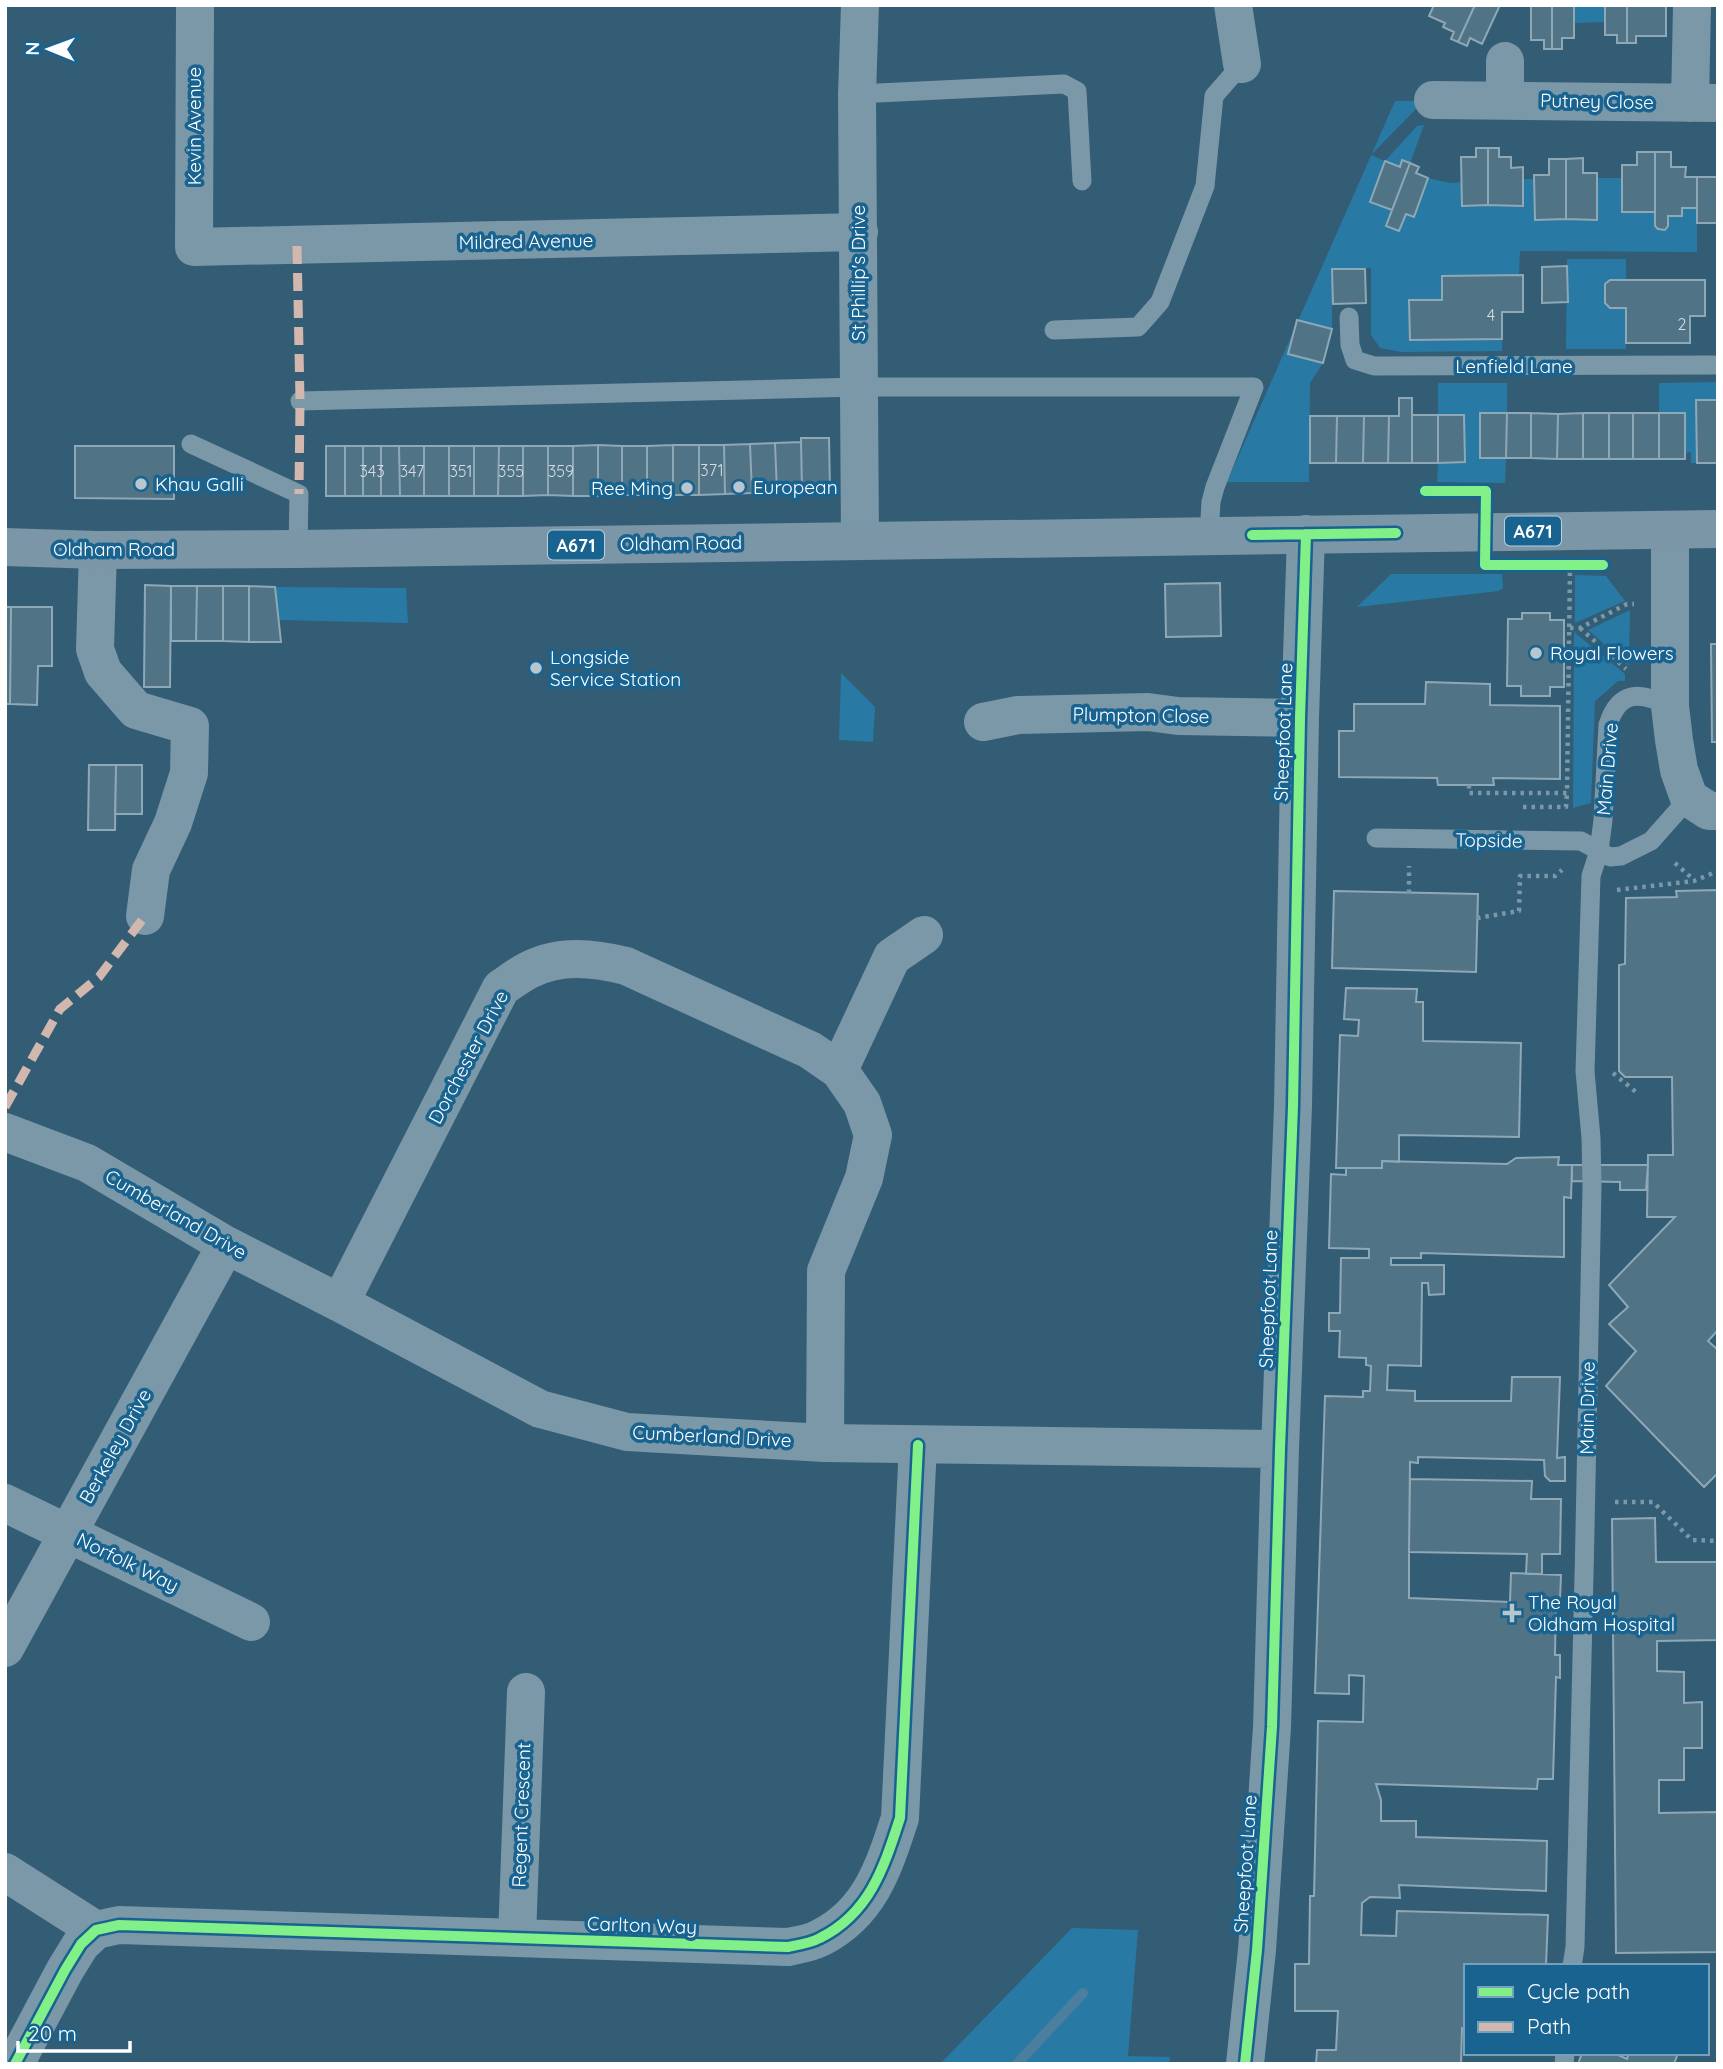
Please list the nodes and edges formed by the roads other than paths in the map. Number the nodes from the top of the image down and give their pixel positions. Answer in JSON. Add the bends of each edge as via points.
{"nodes":[{"id":1,"x":195,"y":5,"type":"edge"},
{"id":2,"x":860,"y":5,"type":"edge"},
{"id":3,"x":1233,"y":5,"type":"edge"},
{"id":4,"x":1692,"y":5,"type":"edge"},
{"id":5,"x":1505,"y":61,"type":"dead end"},
{"id":6,"x":1242,"y":64,"type":"joint"},
{"id":7,"x":857,"y":94,"type":"junction"},
{"id":8,"x":1433,"y":100,"type":"dead end"},
{"id":9,"x":1504,"y":100,"type":"junction"},
{"id":10,"x":1704,"y":103,"type":"edge"},
{"id":11,"x":1082,"y":181,"type":"dead end"},
{"id":12,"x":859,"y":232,"type":"junction"},
{"id":13,"x":194,"y":247,"type":"joint"},
{"id":14,"x":1349,"y":317,"type":"dead end"},
{"id":15,"x":1054,"y":330,"type":"dead end"},
{"id":16,"x":1718,"y":365,"type":"edge"},
{"id":17,"x":859,"y":387,"type":"junction"},
{"id":18,"x":300,"y":401,"type":"dead end"},
{"id":19,"x":191,"y":444,"type":"dead end"},
{"id":20,"x":1718,"y":529,"type":"edge"},
{"id":21,"x":1670,"y":530,"type":"junction"},
{"id":22,"x":1306,"y":534,"type":"junction"},
{"id":23,"x":1209,"y":535,"type":"junction"},
{"id":24,"x":860,"y":541,"type":"junction"},
{"id":25,"x":5,"y":548,"type":"edge"},
{"id":26,"x":298,"y":549,"type":"junction"},
{"id":27,"x":98,"y":550,"type":"junction"},
{"id":28,"x":1671,"y":706,"type":"junction"},
{"id":29,"x":1300,"y":718,"type":"junction"},
{"id":30,"x":983,"y":722,"type":"dead end"},
{"id":31,"x":1709,"y":810,"type":"edge"},
{"id":32,"x":1376,"y":838,"type":"dead end"},
{"id":33,"x":1599,"y":851,"type":"junction"},
{"id":34,"x":145,"y":916,"type":"dead end"},
{"id":35,"x":924,"y":935,"type":"dead end"},
{"id":36,"x":839,"y":1070,"type":"junction"},
{"id":37,"x":5,"y":1132,"type":"edge"},
{"id":38,"x":226,"y":1245,"type":"junction"},
{"id":39,"x":340,"y":1303,"type":"junction"},
{"id":40,"x":825,"y":1443,"type":"junction"},
{"id":41,"x":918,"y":1445,"type":"junction"},
{"id":42,"x":1279,"y":1450,"type":"junction"},
{"id":43,"x":5,"y":1503,"type":"edge"},
{"id":44,"x":67,"y":1533,"type":"junction"},
{"id":45,"x":251,"y":1622,"type":"dead end"},
{"id":46,"x":5,"y":1648,"type":"edge"},
{"id":47,"x":526,"y":1692,"type":"dead end"},
{"id":48,"x":5,"y":1872,"type":"edge"},
{"id":49,"x":96,"y":1930,"type":"junction"},
{"id":50,"x":517,"y":1938,"type":"junction"},
{"id":51,"x":1572,"y":1964,"type":"edge"},
{"id":52,"x":15,"y":2064,"type":"edge"},
{"id":53,"x":1245,"y":2064,"type":"edge"}],
"edges":[{"from":1,"to":13,"type":"street","name":"Kevin Avenue"},
{"from":2,"to":7,"type":"street","name":"St Phillip's Drive"},
{"from":3,"to":6,"type":"street"},
{"from":4,"to":10,"type":"street","name":"Putney Close"},
{"from":5,"to":9,"type":"street"},
{"from":6,"to":15,"type":"lane","via":[[1214,96],[1205,186],[1160,302],[1138,327]]},
{"from":7,"to":11,"type":"lane","via":[[1064,84],[1077,91]]},
{"from":7,"to":12,"type":"street","name":"St Phillip's Drive"},
{"from":8,"to":9,"type":"street","name":"Putney Close"},
{"from":9,"to":10,"type":"street","name":"Putney Close"},
{"from":12,"to":13,"type":"street","name":"Mildred Avenue"},
{"from":12,"to":17,"type":"street","name":"St Phillip's Drive"},
{"from":14,"to":16,"type":"lane","name":"Lenfield Lane","via":[[1355,360],[1374,366]]},
{"from":17,"to":18,"type":"lane"},
{"from":17,"to":23,"type":"lane","via":[[1254,387],[1215,487]]},
{"from":17,"to":24,"type":"street","name":"St Phillip's Drive"},
{"from":19,"to":26,"type":"lane","via":[[299,495]]},
{"from":20,"to":21,"type":"main road","number":"A671"},
{"from":21,"to":22,"type":"main road","number":"A671"},
{"from":21,"to":28,"type":"street"},
{"from":22,"to":23,"type":"main road","number":"A671"},
{"from":22,"to":29,"type":"street","name":"Sheepfoot Lane"},
{"from":23,"to":24,"type":"main road","name":"Oldham Road","number":"A671"},
{"from":24,"to":26,"type":"main road","name":"Oldham Road","number":"A671"},
{"from":25,"to":27,"type":"main road","name":"Oldham Road","number":"A671"},
{"from":26,"to":27,"type":"main road","name":"Oldham Road","number":"A671"},
{"from":27,"to":34,"type":"street","via":[[95,649],[103,672],[136,710],[190,726],[188,773],[173,823],[151,870]]},
{"from":28,"to":31,"type":"street","via":[[1679,770]]},
{"from":28,"to":33,"type":"lane","name":"Main Drive","via":[[1639,696],[1625,698],[1613,709],[1608,724]]},
{"from":29,"to":30,"type":"street","name":"Plumpton Close","via":[[1148,712],[1018,715]]},
{"from":29,"to":42,"type":"street","name":"Sheepfoot Lane","via":[[1293,1106]]},
{"from":31,"to":33,"type":"lane","via":[[1621,856]]},
{"from":32,"to":33,"type":"lane","name":"Topside","via":[[1581,841]]},
{"from":33,"to":51,"type":"lane","name":"Main Drive","via":[[1591,876],[1585,1071],[1592,1186]]},
{"from":35,"to":36,"type":"street","via":[[892,957]]},
{"from":36,"to":39,"type":"street","name":"Dorchester Drive","via":[[810,1050],[626,966],[571,958],[531,969],[501,988]]},
{"from":36,"to":40,"type":"street","name":"Dorchester Drive","via":[[862,1103],[873,1135],[864,1178],[826,1271]]},
{"from":37,"to":38,"type":"street","name":"Cumberland Drive","via":[[88,1163]]},
{"from":38,"to":39,"type":"street","name":"Cumberland Drive"},
{"from":38,"to":44,"type":"street","name":"Berkeley Drive"},
{"from":39,"to":40,"type":"street","name":"Cumberland Drive","via":[[540,1409],[627,1432]]},
{"from":40,"to":41,"type":"street","name":"Cumberland Drive"},
{"from":41,"to":42,"type":"street","name":"Cumberland Drive"},
{"from":41,"to":50,"type":"street","name":"Carlton Way","via":[[900,1818],[883,1870],[867,1898],[846,1921],[819,1939],[788,1948]]},
{"from":42,"to":53,"type":"street","name":"Sheepfoot Lane","via":[[1272,1727]]},
{"from":43,"to":44,"type":"street","name":"Norfolk Way"},
{"from":44,"to":45,"type":"street","name":"Norfolk Way"},
{"from":44,"to":46,"type":"street","name":"Berkeley Drive"},
{"from":47,"to":50,"type":"street","name":"Regent Crescent"},
{"from":48,"to":49,"type":"street"},
{"from":49,"to":50,"type":"street","name":"Carlton Way","via":[[119,1925]]},
{"from":49,"to":52,"type":"street","via":[[65,1970]]}]}
